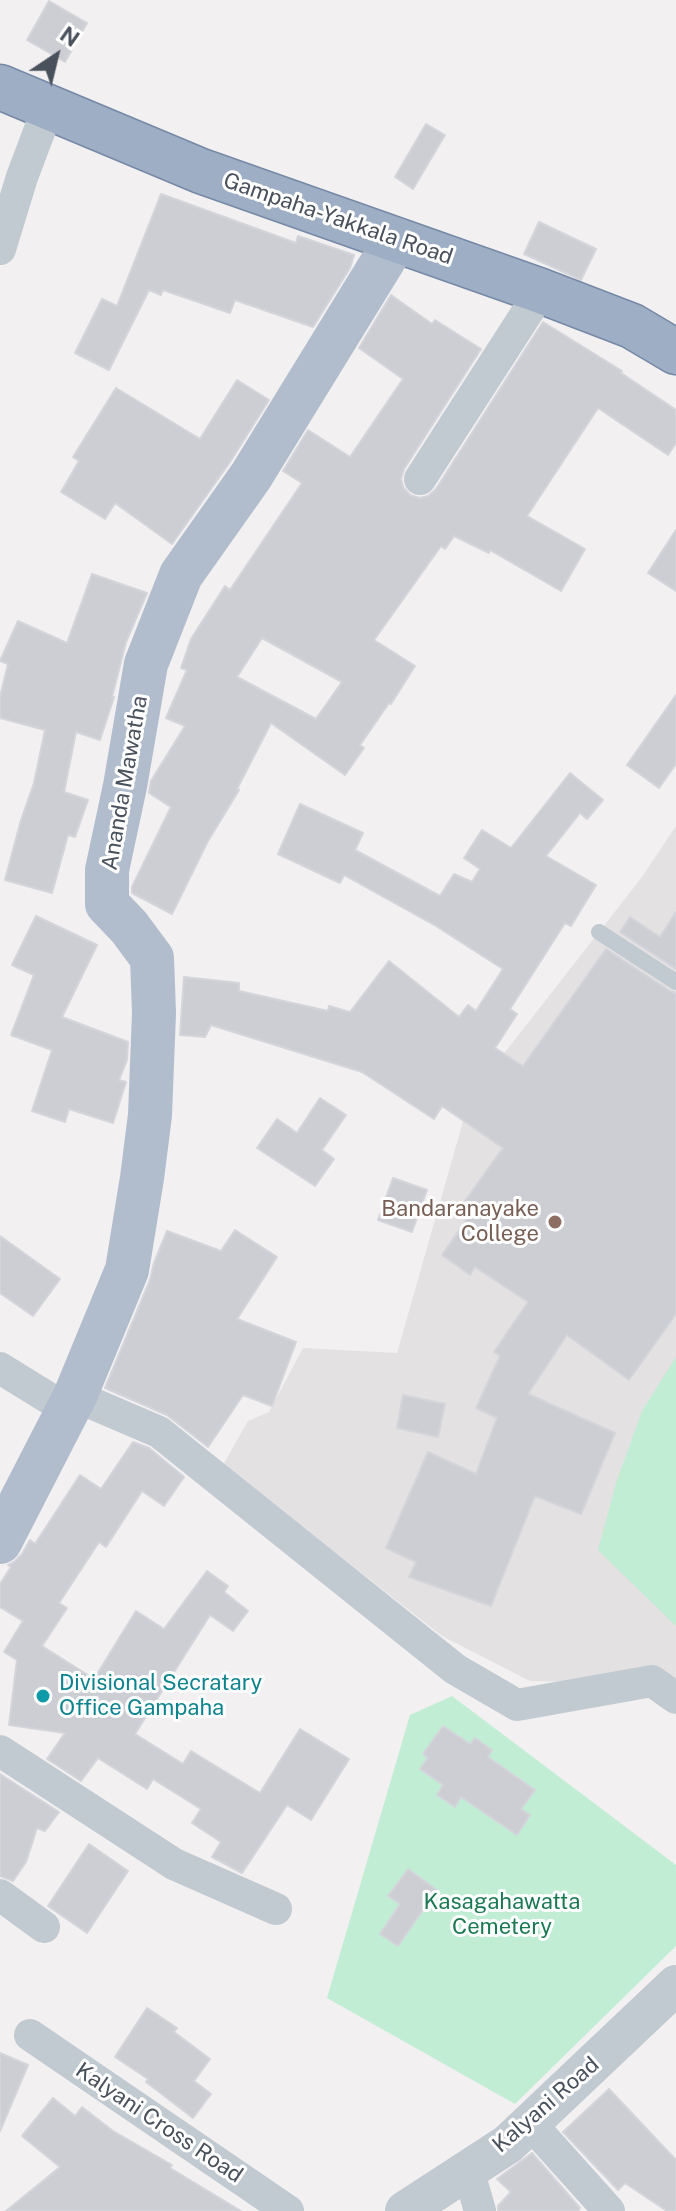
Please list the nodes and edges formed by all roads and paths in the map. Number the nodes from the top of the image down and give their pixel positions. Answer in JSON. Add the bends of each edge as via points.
{"nodes":[{"id":1,"x":0,"y":87,"type":"edge"},
{"id":2,"x":48,"y":108,"type":"junction"},
{"id":3,"x":396,"y":240,"type":"junction"},
{"id":4,"x":0,"y":249,"type":"edge"},
{"id":5,"x":541,"y":291,"type":"junction"},
{"id":6,"x":676,"y":352,"type":"edge"},
{"id":7,"x":420,"y":479,"type":"dead end"},
{"id":8,"x":599,"y":932,"type":"dead end"},
{"id":9,"x":676,"y":982,"type":"edge"},
{"id":10,"x":0,"y":1368,"type":"edge"},
{"id":11,"x":72,"y":1403,"type":"junction"},
{"id":12,"x":0,"y":1542,"type":"edge"},
{"id":13,"x":676,"y":1698,"type":"edge"},
{"id":14,"x":0,"y":1751,"type":"edge"},
{"id":15,"x":0,"y":1895,"type":"edge"},
{"id":16,"x":276,"y":1909,"type":"dead end"},
{"id":17,"x":44,"y":1927,"type":"dead end"},
{"id":18,"x":676,"y":1985,"type":"edge"},
{"id":19,"x":30,"y":2035,"type":"dead end"},
{"id":20,"x":530,"y":2123,"type":"junction"},
{"id":21,"x":468,"y":2169,"type":"junction"},
{"id":22,"x":288,"y":2211,"type":"edge"},
{"id":23,"x":405,"y":2211,"type":"edge"},
{"id":24,"x":480,"y":2211,"type":"edge"},
{"id":25,"x":609,"y":2211,"type":"edge"}],
"edges":[{"from":1,"to":2,"type":"highway","name":"Gampaha-Yakkala Road"},
{"from":2,"to":3,"type":"highway","name":"Gampaha-Yakkala Road","via":[[201,171]]},
{"from":2,"to":4,"type":"street"},
{"from":3,"to":5,"type":"highway","name":"Gampaha-Yakkala Road"},
{"from":3,"to":11,"type":"main road","name":"Ananda Mawatha","via":[[259,464],[181,575],[146,664],[107,870],[107,904],[152,958],[150,1115],[127,1270]]},
{"from":5,"to":6,"type":"highway","name":"Gampaha-Yakkala Road","via":[[632,326]]},
{"from":5,"to":7,"type":"street"},
{"from":8,"to":9,"type":"lane"},
{"from":10,"to":11,"type":"street"},
{"from":11,"to":12,"type":"main road","name":"Ananda Mawatha"},
{"from":11,"to":13,"type":"street","via":[[159,1432],[455,1669],[517,1705],[652,1681]]},
{"from":14,"to":16,"type":"street","via":[[174,1864]]},
{"from":15,"to":17,"type":"street"},
{"from":18,"to":20,"type":"street","name":"Kalyani Road"},
{"from":19,"to":22,"type":"street","name":"Kalyani Cross Road"},
{"from":20,"to":21,"type":"street","name":"Kalyani Road"},
{"from":20,"to":25,"type":"street"},
{"from":21,"to":23,"type":"street","name":"Kalyani Road"},
{"from":21,"to":24,"type":"street"}]}
